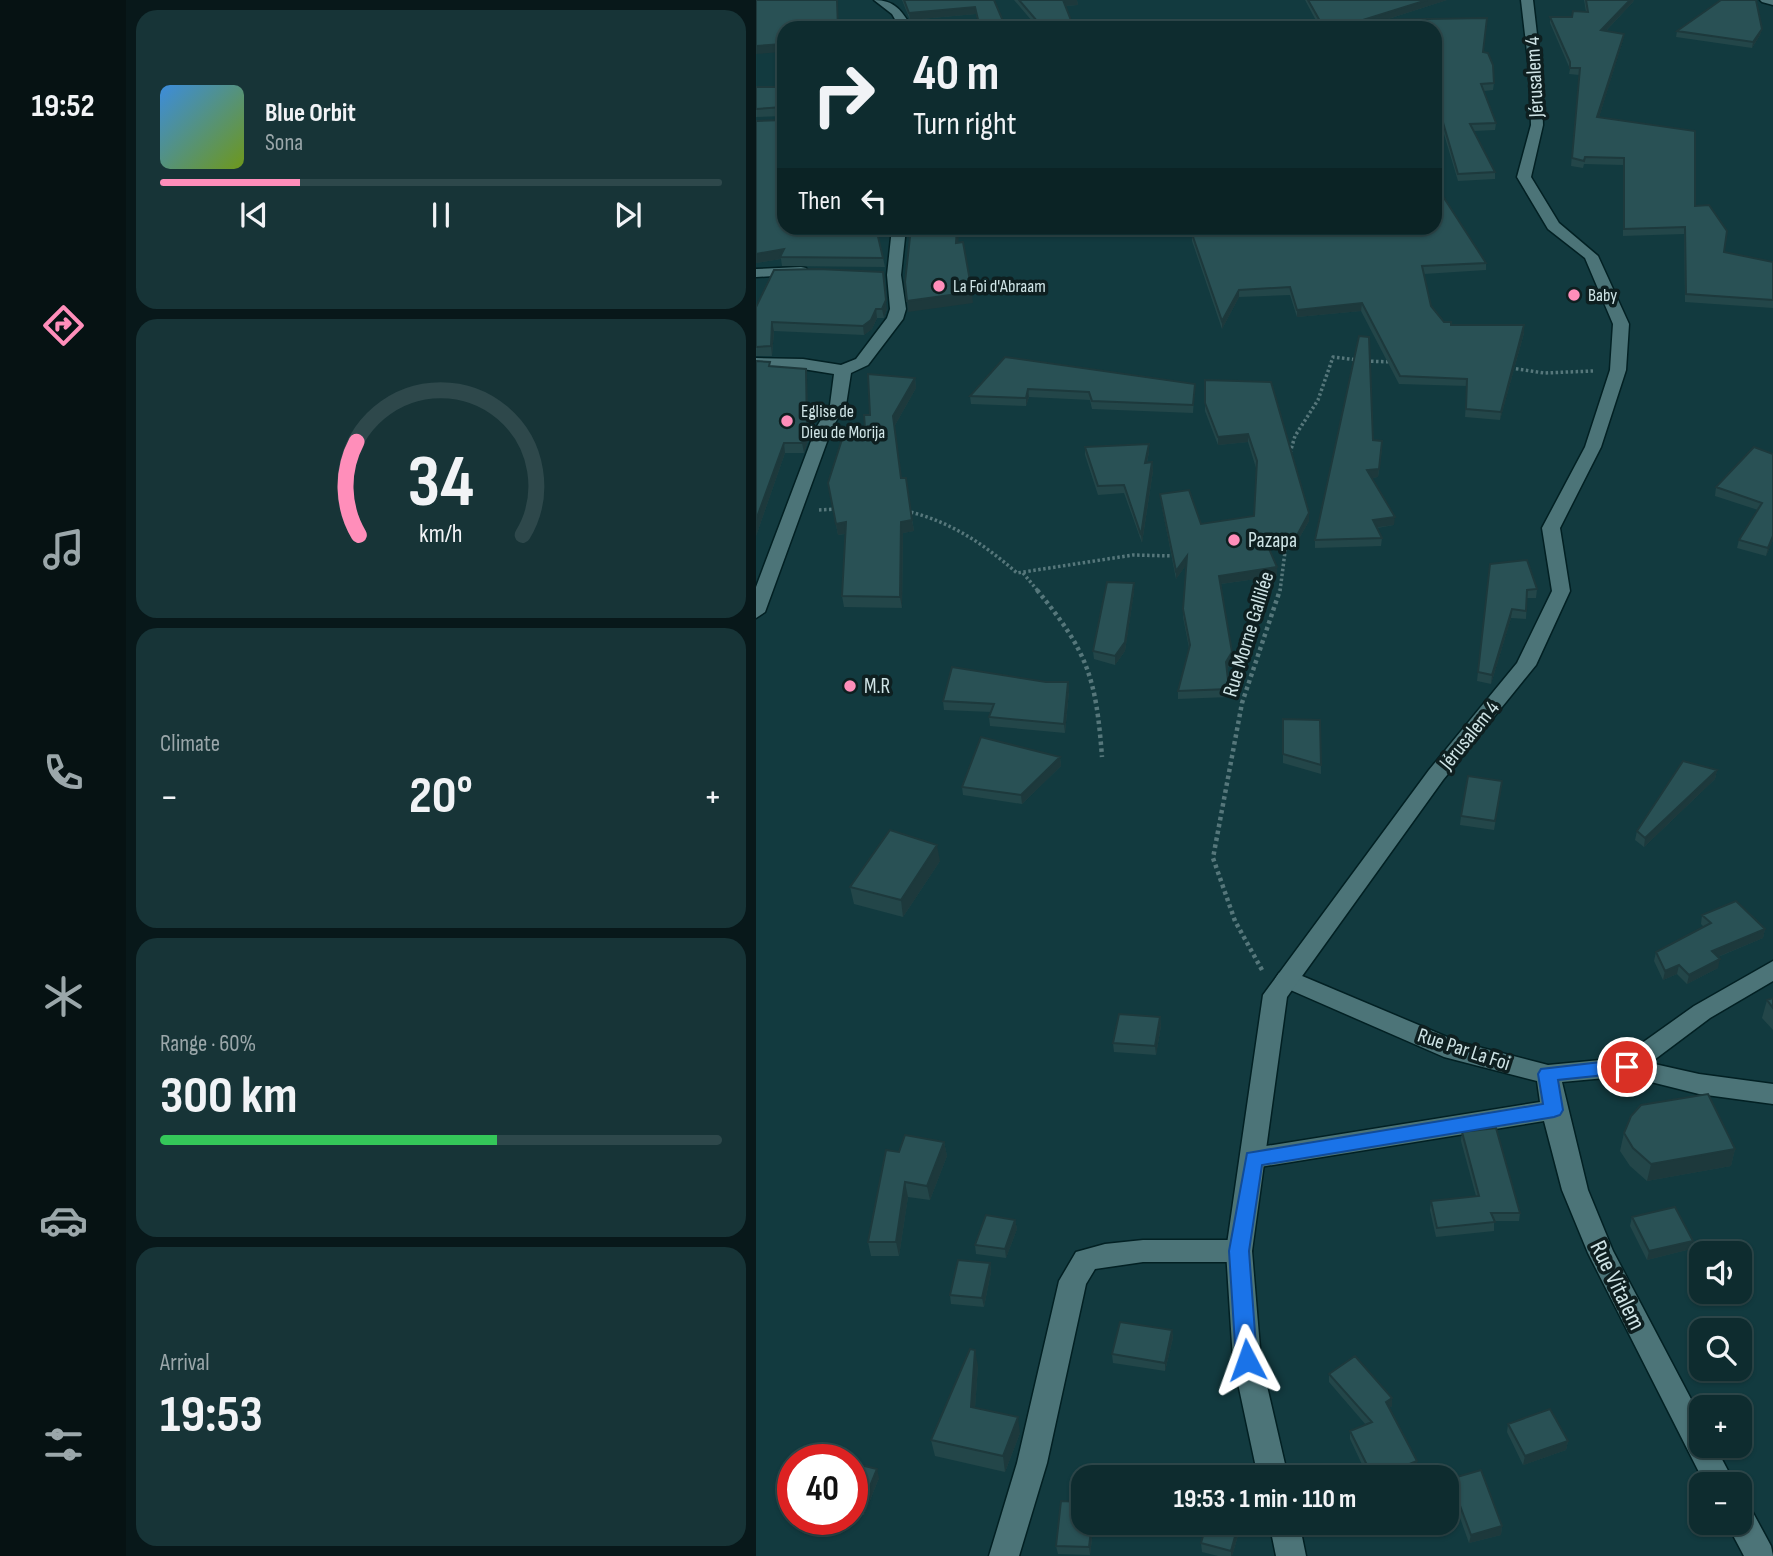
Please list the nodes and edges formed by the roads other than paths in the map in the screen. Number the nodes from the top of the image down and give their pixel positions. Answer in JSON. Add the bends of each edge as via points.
{"nodes":[{"id":1,"x":880,"y":0,"type":"edge"},
{"id":2,"x":1527,"y":0,"type":"edge"},
{"id":3,"x":1766,"y":0,"type":"edge"},
{"id":4,"x":1773,"y":2,"type":"edge"},
{"id":5,"x":902,"y":21,"type":"edge"},
{"id":6,"x":897,"y":235,"type":"edge"},
{"id":7,"x":819,"y":271,"type":"edge"},
{"id":8,"x":756,"y":273,"type":"edge"},
{"id":9,"x":756,"y":363,"type":"edge"},
{"id":10,"x":843,"y":370,"type":"junction"},
{"id":11,"x":756,"y":612,"type":"edge"},
{"id":12,"x":1773,"y":970,"type":"edge"},
{"id":13,"x":1281,"y":987,"type":"junction"},
{"id":14,"x":1627,"y":1067,"type":"junction"},
{"id":15,"x":1548,"y":1074,"type":"junction"},
{"id":16,"x":1773,"y":1094,"type":"edge"},
{"id":17,"x":1554,"y":1110,"type":"junction"},
{"id":18,"x":1254,"y":1158,"type":"junction"},
{"id":19,"x":1239,"y":1251,"type":"junction"},
{"id":20,"x":1270,"y":1465,"type":"edge"},
{"id":21,"x":1714,"y":1472,"type":"edge"},
{"id":22,"x":1287,"y":1535,"type":"edge"},
{"id":23,"x":1748,"y":1535,"type":"edge"},
{"id":24,"x":1004,"y":1556,"type":"edge"},
{"id":25,"x":1292,"y":1556,"type":"edge"},
{"id":26,"x":1759,"y":1556,"type":"edge"}],
"edges":[{"from":1,"to":5,"type":"street"},
{"from":2,"to":13,"type":"street","name":"Jérusalem 4","via":[[1537,125],[1524,177],[1553,226],[1591,256],[1621,324],[1618,370],[1593,447],[1551,528],[1561,591],[1526,665],[1436,775]]},
{"from":3,"to":4,"type":"street"},
{"from":6,"to":10,"type":"street","via":[[888,275],[898,309],[895,319],[862,362]]},
{"from":7,"to":8,"type":"street"},
{"from":9,"to":10,"type":"street"},
{"from":10,"to":11,"type":"street","via":[[838,405],[824,428]]},
{"from":12,"to":14,"type":"street","via":[[1702,1012]]},
{"from":13,"to":15,"type":"street","name":"Rue Par La Foi","via":[[1454,1050]]},
{"from":13,"to":18,"type":"street","name":"Jérusalem 4"},
{"from":14,"to":15,"type":"street","name":"Rue Par La Foi"},
{"from":14,"to":16,"type":"street","name":"Rue Par La Foi","via":[[1699,1084]]},
{"from":15,"to":17,"type":"street","name":"Rue Vitalem"},
{"from":17,"to":18,"type":"street"},
{"from":17,"to":21,"type":"street","name":"Rue Vitalem","via":[[1575,1190],[1601,1253]]},
{"from":18,"to":19,"type":"street","name":"Jérusalem 4"},
{"from":19,"to":20,"type":"street","name":"Jérusalem 4","via":[[1247,1360]]},
{"from":19,"to":24,"type":"street","via":[[1142,1251],[1086,1260],[1073,1281],[1032,1463]]},
{"from":22,"to":25,"type":"street"},
{"from":23,"to":26,"type":"street"}]}
